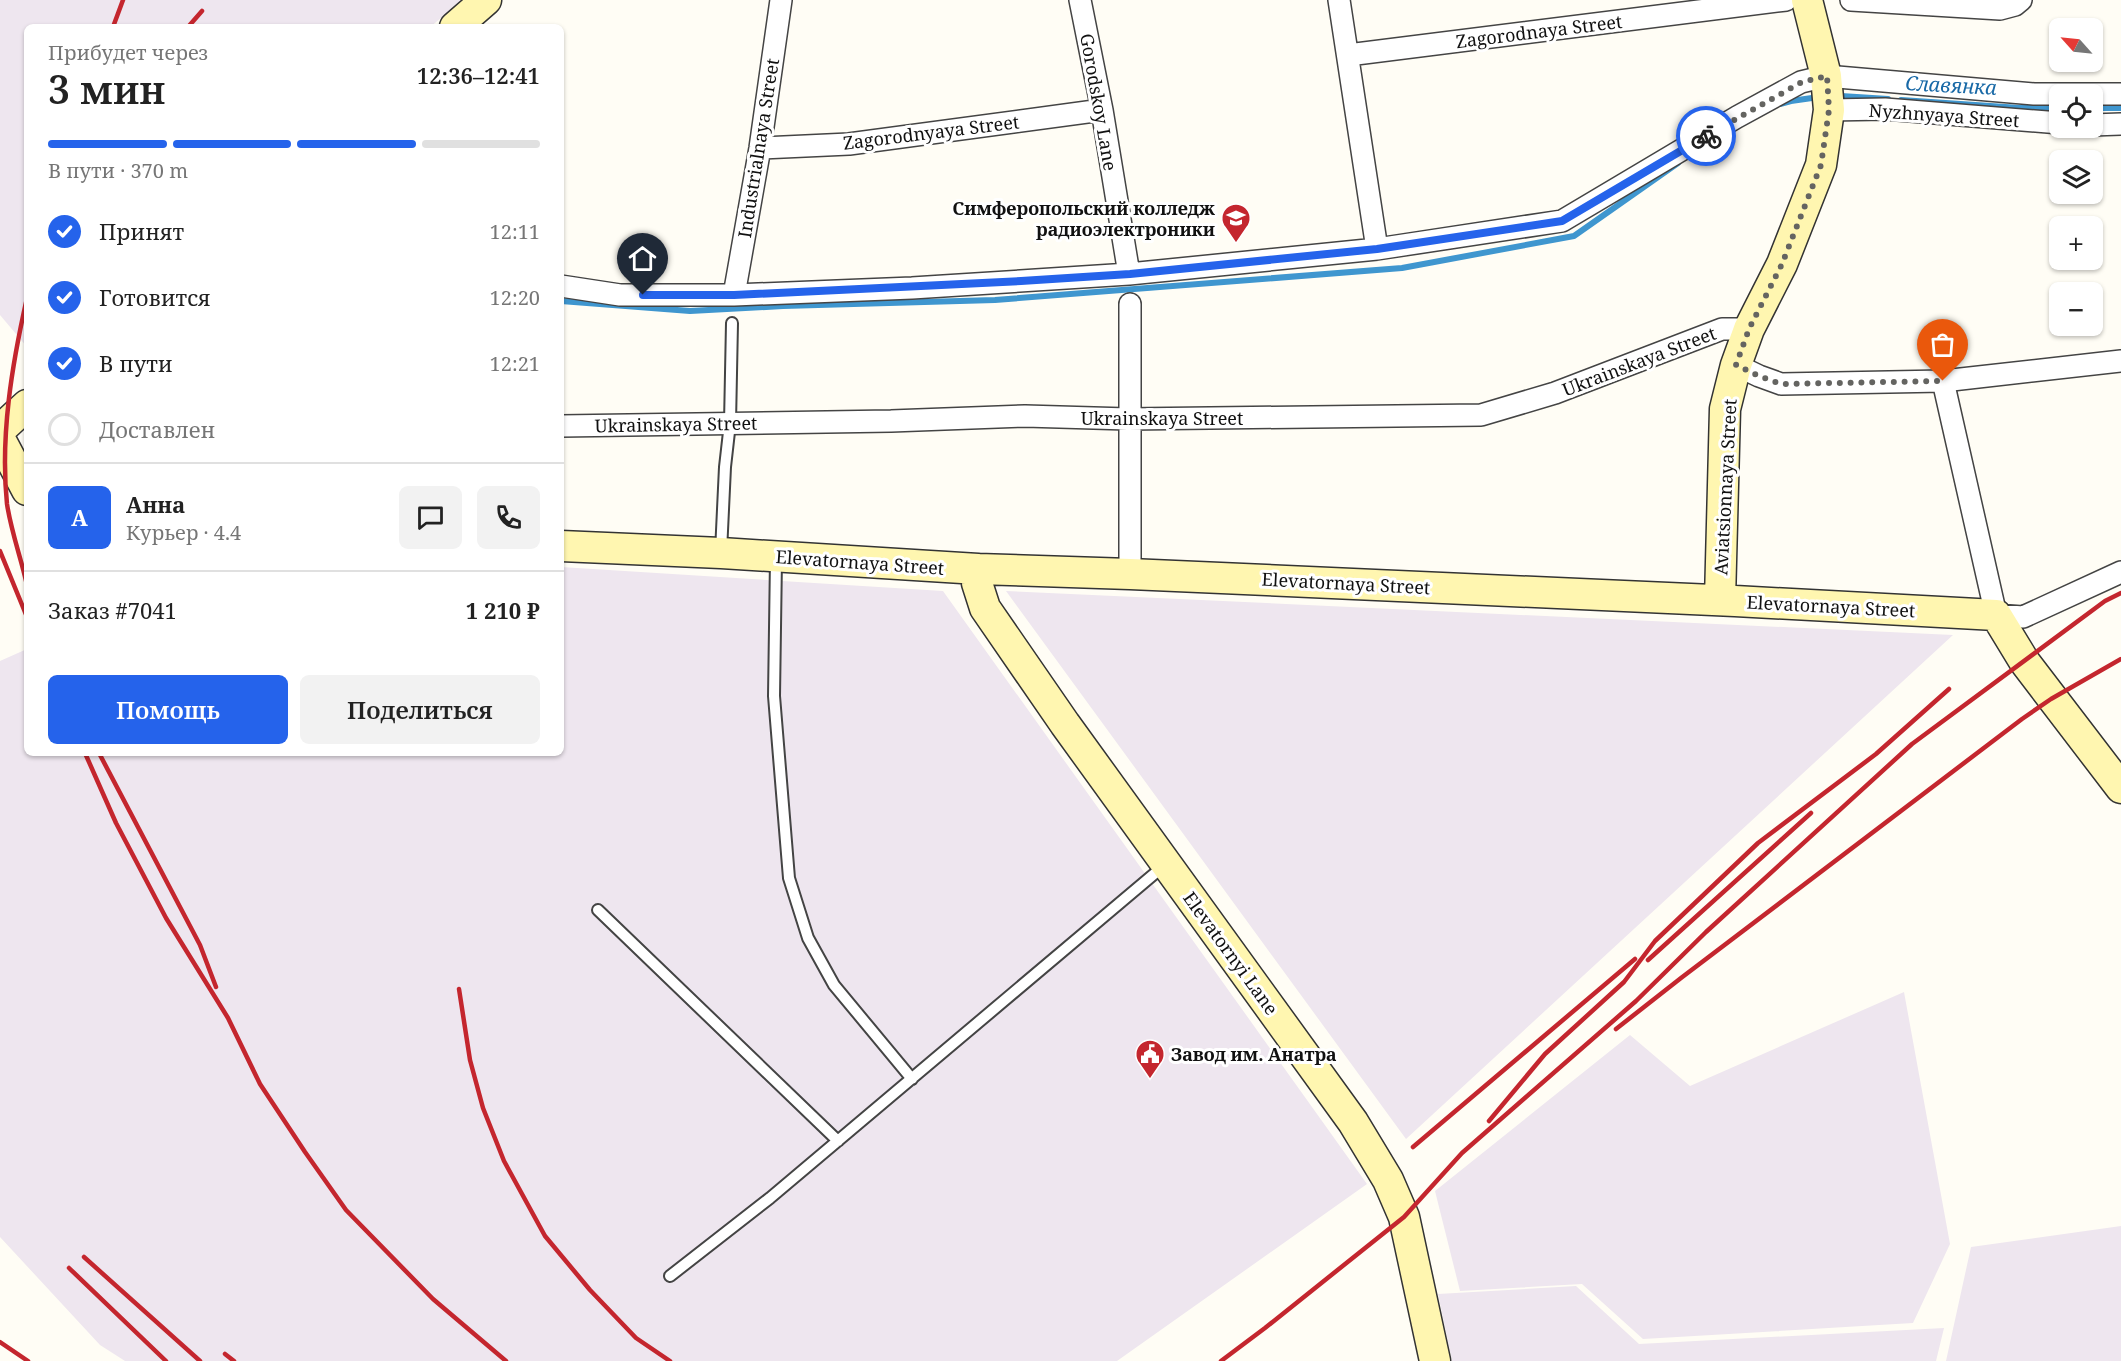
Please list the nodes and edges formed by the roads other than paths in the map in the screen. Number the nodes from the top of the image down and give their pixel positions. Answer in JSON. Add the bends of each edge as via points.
{"nodes":[{"id":1,"x":486,"y":0,"type":"edge"},
{"id":2,"x":781,"y":0,"type":"edge"},
{"id":3,"x":1080,"y":0,"type":"edge"},
{"id":4,"x":1339,"y":0,"type":"edge"},
{"id":5,"x":1786,"y":0,"type":"edge"},
{"id":6,"x":1807,"y":0,"type":"edge"},
{"id":7,"x":1851,"y":0,"type":"edge"},
{"id":8,"x":2021,"y":0,"type":"edge"},
{"id":9,"x":458,"y":24,"type":"edge"},
{"id":10,"x":1348,"y":55,"type":"junction"},
{"id":11,"x":1827,"y":76,"type":"junction"},
{"id":12,"x":2121,"y":94,"type":"edge"},
{"id":13,"x":1101,"y":110,"type":"junction"},
{"id":14,"x":1829,"y":110,"type":"junction"},
{"id":15,"x":2049,"y":122,"type":"edge"},
{"id":16,"x":2121,"y":124,"type":"edge"},
{"id":17,"x":2103,"y":125,"type":"edge"},
{"id":18,"x":760,"y":148,"type":"junction"},
{"id":19,"x":1377,"y":249,"type":"junction"},
{"id":20,"x":1130,"y":274,"type":"junction"},
{"id":21,"x":564,"y":286,"type":"edge"},
{"id":22,"x":734,"y":295,"type":"junction"},
{"id":23,"x":1130,"y":304,"type":"dead end"},
{"id":24,"x":732,"y":323,"type":"dead end"},
{"id":25,"x":1749,"y":329,"type":"junction"},
{"id":26,"x":2121,"y":361,"type":"edge"},
{"id":27,"x":1736,"y":365,"type":"junction"},
{"id":28,"x":1943,"y":381,"type":"junction"},
{"id":29,"x":24,"y":408,"type":"edge"},
{"id":30,"x":1128,"y":419,"type":"junction"},
{"id":31,"x":730,"y":423,"type":"junction"},
{"id":32,"x":564,"y":426,"type":"edge"},
{"id":33,"x":0,"y":430,"type":"edge"},
{"id":34,"x":0,"y":439,"type":"edge"},
{"id":35,"x":24,"y":484,"type":"edge"},
{"id":36,"x":564,"y":546,"type":"edge"},
{"id":37,"x":722,"y":553,"type":"junction"},
{"id":38,"x":776,"y":556,"type":"junction"},
{"id":39,"x":978,"y":569,"type":"junction"},
{"id":40,"x":2121,"y":572,"type":"edge"},
{"id":41,"x":1130,"y":574,"type":"junction"},
{"id":42,"x":1720,"y":600,"type":"junction"},
{"id":43,"x":1996,"y":615,"type":"junction"},
{"id":44,"x":2121,"y":788,"type":"edge"},
{"id":45,"x":1166,"y":864,"type":"junction"},
{"id":46,"x":598,"y":910,"type":"dead end"},
{"id":47,"x":912,"y":1079,"type":"junction"},
{"id":48,"x":838,"y":1141,"type":"junction"},
{"id":49,"x":670,"y":1276,"type":"dead end"},
{"id":50,"x":1435,"y":1361,"type":"edge"}],
"edges":[{"from":1,"to":9,"type":"main road"},
{"from":2,"to":18,"type":"street","name":"Industrialnaya Street"},
{"from":3,"to":13,"type":"street","name":"Gorodskoy Lane"},
{"from":4,"to":10,"type":"street"},
{"from":5,"to":10,"type":"street","name":"Zagorodnaya Street"},
{"from":6,"to":11,"type":"main road","name":"Aviatsionnaya Street"},
{"from":7,"to":8,"type":"street","via":[[2000,9]]},
{"from":10,"to":19,"type":"street"},
{"from":11,"to":12,"type":"street","name":"Nyzhnyaya Street","via":[[2034,94]]},
{"from":11,"to":14,"type":"main road","name":"Aviatsionnaya Street"},
{"from":11,"to":19,"type":"street","via":[[1802,82],[1755,107],[1562,221]]},
{"from":13,"to":18,"type":"street","name":"Zagorodnyaya Street","via":[[849,144]]},
{"from":13,"to":20,"type":"street","name":"Gorodskoy Lane"},
{"from":14,"to":15,"type":"street","name":"Nyzhnyaya Street","via":[[1885,109]]},
{"from":14,"to":25,"type":"main road","name":"Aviatsionnaya Street","via":[[1821,165],[1782,264]]},
{"from":16,"to":17,"type":"street"},
{"from":18,"to":22,"type":"street","name":"Industrialnaya Street"},
{"from":19,"to":20,"type":"street"},
{"from":20,"to":22,"type":"street"},
{"from":21,"to":22,"type":"street","via":[[620,295]]},
{"from":23,"to":30,"type":"street"},
{"from":24,"to":31,"type":"lane"},
{"from":25,"to":27,"type":"main road","name":"Aviatsionnaya Street"},
{"from":25,"to":30,"type":"street","name":"Ukrainskaya Street","via":[[1722,329],[1556,393],[1481,415]]},
{"from":26,"to":28,"type":"street"},
{"from":27,"to":28,"type":"street","via":[[1781,384]]},
{"from":27,"to":42,"type":"main road","name":"Aviatsionnaya Street","via":[[1725,409]]},
{"from":28,"to":43,"type":"street"},
{"from":29,"to":33,"type":"main road"},
{"from":30,"to":31,"type":"street","name":"Ukrainskaya Street","via":[[1025,416]]},
{"from":30,"to":41,"type":"street"},
{"from":31,"to":32,"type":"street","name":"Ukrainskaya Street"},
{"from":31,"to":37,"type":"lane"},
{"from":34,"to":35,"type":"main road"},
{"from":36,"to":37,"type":"main road","name":"Elevatornaya Street"},
{"from":37,"to":38,"type":"main road","name":"Elevatornaya Street"},
{"from":38,"to":39,"type":"main road","name":"Elevatornaya Street"},
{"from":38,"to":47,"type":"lane","via":[[774,696],[789,878],[808,938],[834,985]]},
{"from":39,"to":41,"type":"main road","name":"Elevatornaya Street"},
{"from":39,"to":45,"type":"main road","name":"Elevatornyi Lane","via":[[977,583],[985,608]]},
{"from":40,"to":43,"type":"street","name":"Elevatornaya Street","via":[[2023,617]]},
{"from":41,"to":42,"type":"main road","name":"Elevatornaya Street"},
{"from":42,"to":43,"type":"main road","name":"Elevatornaya Street"},
{"from":43,"to":44,"type":"main road","via":[[2024,661]]},
{"from":45,"to":47,"type":"lane"},
{"from":45,"to":50,"type":"main road","name":"Elevatornyi Lane","via":[[1353,1122],[1388,1180],[1404,1217]]},
{"from":46,"to":48,"type":"lane"},
{"from":47,"to":48,"type":"lane"},
{"from":48,"to":49,"type":"lane"}]}
